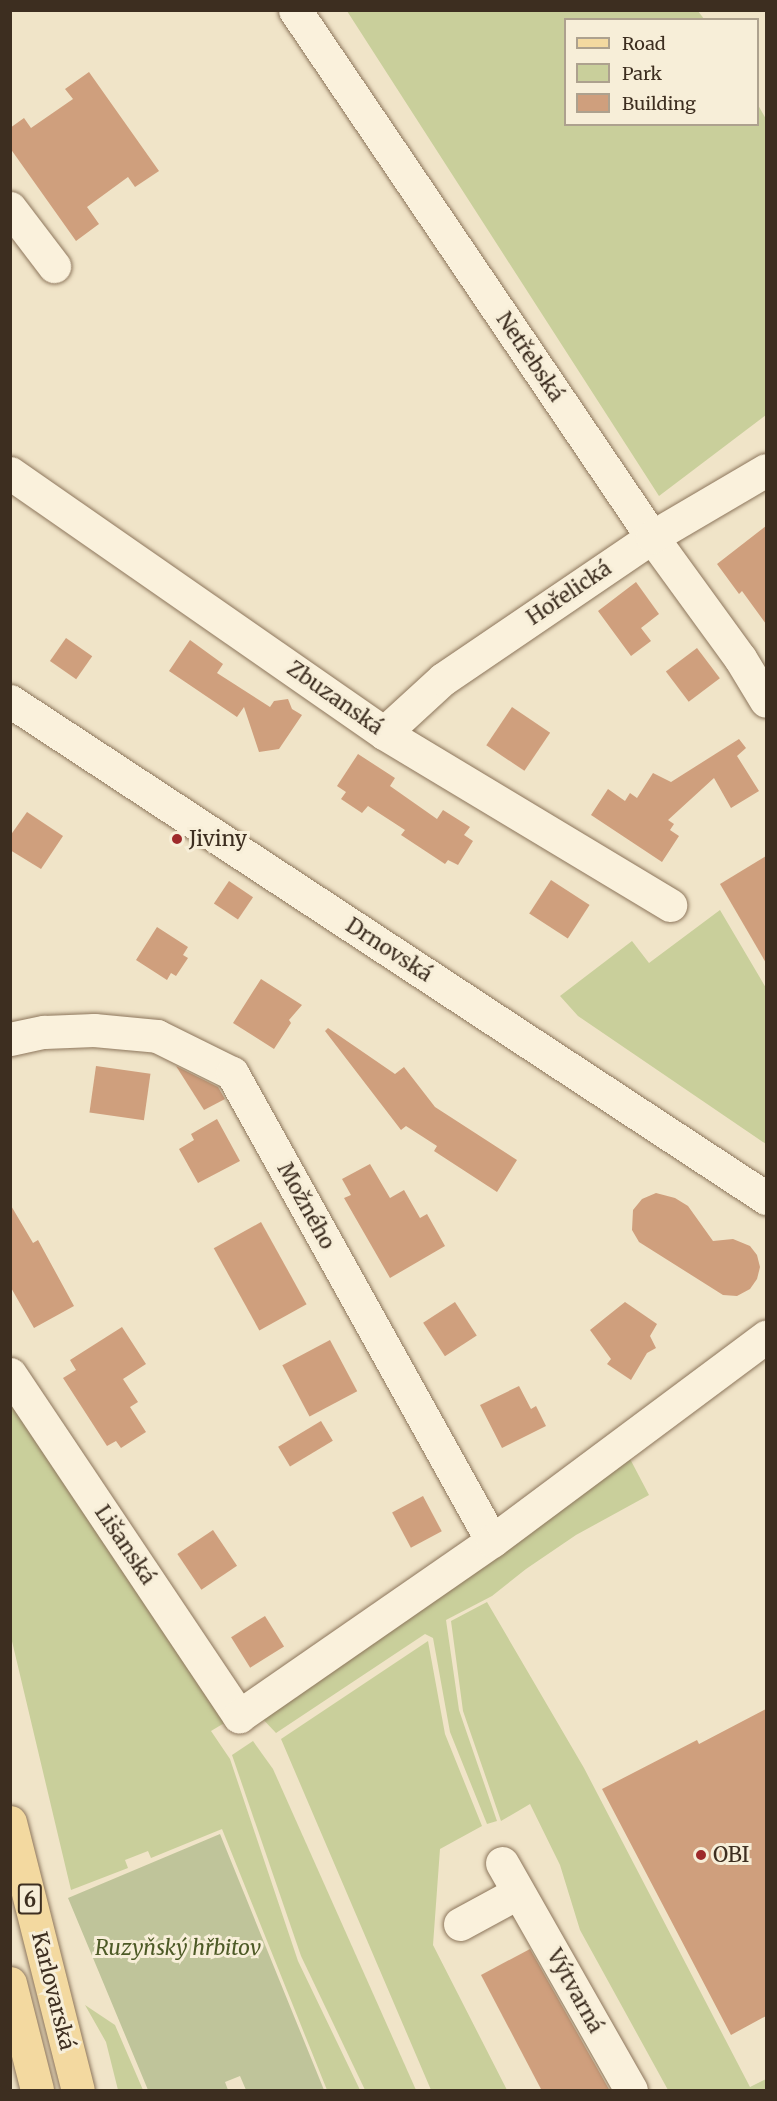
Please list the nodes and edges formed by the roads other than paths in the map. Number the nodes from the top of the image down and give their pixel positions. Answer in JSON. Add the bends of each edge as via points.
{"nodes":[{"id":1,"x":295,"y":10,"type":"edge"},
{"id":2,"x":10,"y":208,"type":"edge"},
{"id":3,"x":54,"y":266,"type":"dead end"},
{"id":4,"x":766,"y":470,"type":"edge"},
{"id":5,"x":10,"y":473,"type":"edge"},
{"id":6,"x":652,"y":537,"type":"junction"},
{"id":7,"x":10,"y":701,"type":"edge"},
{"id":8,"x":766,"y":701,"type":"edge"},
{"id":9,"x":384,"y":733,"type":"junction"},
{"id":10,"x":670,"y":906,"type":"dead end"},
{"id":11,"x":10,"y":1039,"type":"edge"},
{"id":12,"x":766,"y":1198,"type":"edge"},
{"id":13,"x":766,"y":1337,"type":"edge"},
{"id":14,"x":10,"y":1374,"type":"edge"},
{"id":15,"x":492,"y":1541,"type":"junction"},
{"id":16,"x":10,"y":1822,"type":"edge"},
{"id":17,"x":502,"y":1863,"type":"dead end"},
{"id":18,"x":517,"y":1893,"type":"junction"},
{"id":19,"x":460,"y":1924,"type":"dead end"},
{"id":20,"x":10,"y":1983,"type":"edge"},
{"id":21,"x":37,"y":2091,"type":"edge"},
{"id":22,"x":78,"y":2091,"type":"edge"},
{"id":23,"x":631,"y":2091,"type":"edge"}],
"edges":[{"from":1,"to":6,"type":"street","name":"Netřebská"},
{"from":2,"to":3,"type":"street"},
{"from":4,"to":6,"type":"street","name":"Hořelická"},
{"from":5,"to":9,"type":"street","name":"Zbuzanská"},
{"from":6,"to":8,"type":"street","name":"Netřebská","via":[[740,658]]},
{"from":6,"to":9,"type":"street","name":"Hořelická","via":[[443,679]]},
{"from":7,"to":12,"type":"street","name":"Drnovská"},
{"from":9,"to":10,"type":"street","name":"Zbuzanská"},
{"from":11,"to":15,"type":"street","name":"Možného","via":[[44,1032],[94,1030],[157,1036],[232,1073]]},
{"from":13,"to":15,"type":"street"},
{"from":14,"to":15,"type":"street","name":"Lišanská","via":[[239,1716]]},
{"from":16,"to":22,"type":"main road","name":"Karlovarská","number":"6"},
{"from":17,"to":18,"type":"street","name":"Výtvarná"},
{"from":18,"to":19,"type":"street"},
{"from":18,"to":23,"type":"street","name":"Výtvarná"},
{"from":20,"to":21,"type":"main road","name":"Karlovarská"}]}
